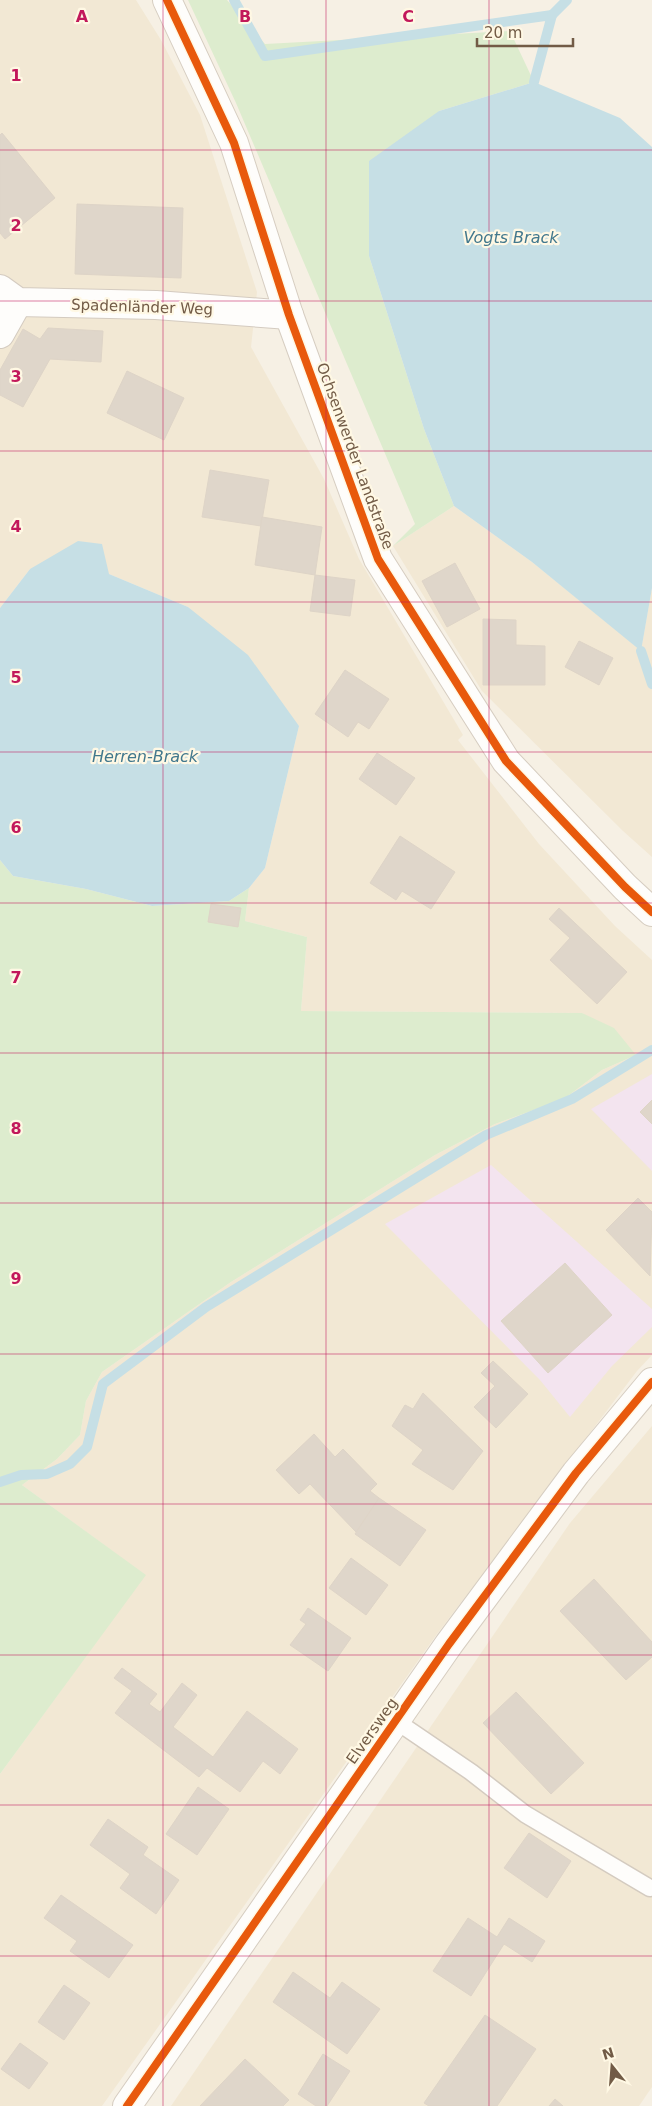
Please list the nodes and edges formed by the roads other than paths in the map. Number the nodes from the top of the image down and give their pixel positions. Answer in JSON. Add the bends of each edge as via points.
{"nodes":[{"id":1,"x":167,"y":0,"type":"edge"},
{"id":2,"x":9,"y":296,"type":"edge"},
{"id":3,"x":289,"y":315,"type":"junction"},
{"id":4,"x":0,"y":334,"type":"edge"},
{"id":5,"x":652,"y":912,"type":"edge"},
{"id":6,"x":652,"y":1382,"type":"edge"},
{"id":7,"x":396,"y":1721,"type":"junction"},
{"id":8,"x":650,"y":1888,"type":"dead end"},
{"id":9,"x":127,"y":2106,"type":"edge"}],
"edges":[{"from":1,"to":3,"type":"street","name":"Ochsenwerder Landstraße","via":[[234,143]]},
{"from":2,"to":3,"type":"street","name":"Spadenländer Weg"},
{"from":2,"to":4,"type":"street"},
{"from":3,"to":5,"type":"street","name":"Ochsenwerder Landstraße","via":[[378,559],[506,760],[624,887]]},
{"from":6,"to":7,"type":"street","name":"Elversweg","via":[[576,1473]]},
{"from":7,"to":8,"type":"lane","via":[[525,1814]]},
{"from":7,"to":9,"type":"street","name":"Elversweg"}]}
